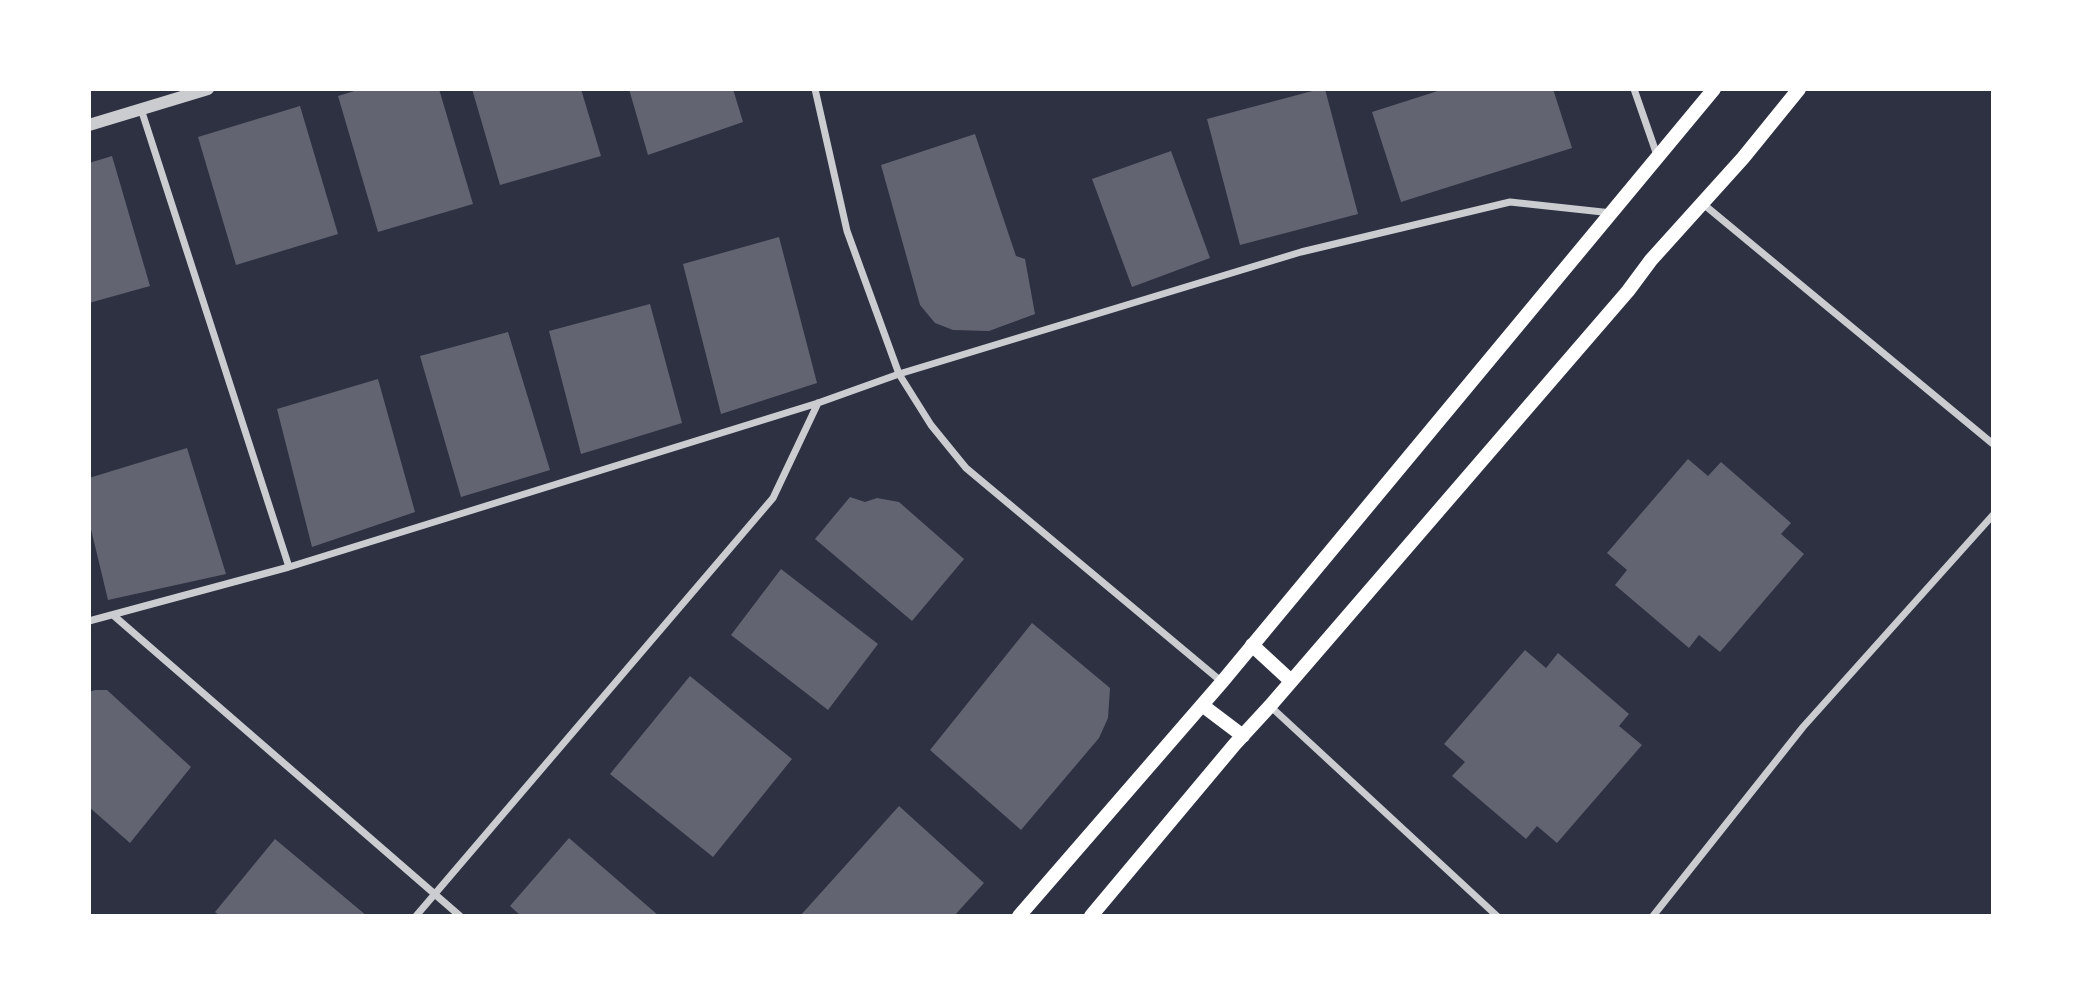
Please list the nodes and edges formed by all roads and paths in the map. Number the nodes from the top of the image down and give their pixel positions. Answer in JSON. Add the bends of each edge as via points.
{"nodes":[{"id":1,"x":208,"y":89,"type":"edge"},
{"id":2,"x":815,"y":89,"type":"edge"},
{"id":3,"x":1634,"y":89,"type":"edge"},
{"id":4,"x":1714,"y":89,"type":"edge"},
{"id":5,"x":1799,"y":89,"type":"edge"},
{"id":6,"x":141,"y":109,"type":"junction"},
{"id":7,"x":89,"y":125,"type":"edge"},
{"id":8,"x":1658,"y":158,"type":"junction"},
{"id":9,"x":1702,"y":203,"type":"junction"},
{"id":10,"x":1612,"y":213,"type":"junction"},
{"id":11,"x":899,"y":374,"type":"junction"},
{"id":12,"x":818,"y":403,"type":"junction"},
{"id":13,"x":1993,"y":444,"type":"edge"},
{"id":14,"x":1993,"y":515,"type":"edge"},
{"id":15,"x":289,"y":567,"type":"junction"},
{"id":16,"x":113,"y":615,"type":"junction"},
{"id":17,"x":89,"y":621,"type":"edge"},
{"id":18,"x":1252,"y":645,"type":"junction"},
{"id":19,"x":1291,"y":681,"type":"junction"},
{"id":20,"x":1222,"y":682,"type":"junction"},
{"id":21,"x":1202,"y":705,"type":"junction"},
{"id":22,"x":1270,"y":706,"type":"junction"},
{"id":23,"x":1242,"y":736,"type":"junction"},
{"id":24,"x":434,"y":895,"type":"junction"},
{"id":25,"x":416,"y":916,"type":"edge"},
{"id":26,"x":460,"y":916,"type":"edge"},
{"id":27,"x":1019,"y":916,"type":"edge"},
{"id":28,"x":1091,"y":916,"type":"edge"},
{"id":29,"x":1497,"y":916,"type":"edge"},
{"id":30,"x":1653,"y":916,"type":"edge"}],
"edges":[{"from":1,"to":6,"type":"street"},
{"from":2,"to":11,"type":"street","via":[[847,231]]},
{"from":3,"to":8,"type":"street"},
{"from":4,"to":8,"type":"main road"},
{"from":5,"to":9,"type":"main road"},
{"from":6,"to":7,"type":"street"},
{"from":6,"to":15,"type":"street"},
{"from":8,"to":10,"type":"main road"},
{"from":9,"to":13,"type":"street"},
{"from":9,"to":19,"type":"main road"},
{"from":10,"to":11,"type":"street","via":[[1510,202],[1301,252]]},
{"from":10,"to":18,"type":"main road"},
{"from":11,"to":12,"type":"street"},
{"from":11,"to":20,"type":"street","via":[[931,425],[966,468]]},
{"from":12,"to":15,"type":"street"},
{"from":12,"to":24,"type":"street","via":[[773,498]]},
{"from":14,"to":30,"type":"street","via":[[1803,727]]},
{"from":15,"to":16,"type":"street"},
{"from":16,"to":17,"type":"street"},
{"from":16,"to":24,"type":"street"},
{"from":18,"to":19,"type":"main road"},
{"from":18,"to":20,"type":"main road"},
{"from":19,"to":22,"type":"main road"},
{"from":20,"to":21,"type":"main road"},
{"from":21,"to":23,"type":"main road"},
{"from":21,"to":27,"type":"main road"},
{"from":22,"to":23,"type":"main road"},
{"from":22,"to":29,"type":"street"},
{"from":23,"to":28,"type":"main road"},
{"from":24,"to":25,"type":"street"},
{"from":24,"to":26,"type":"street"}]}
